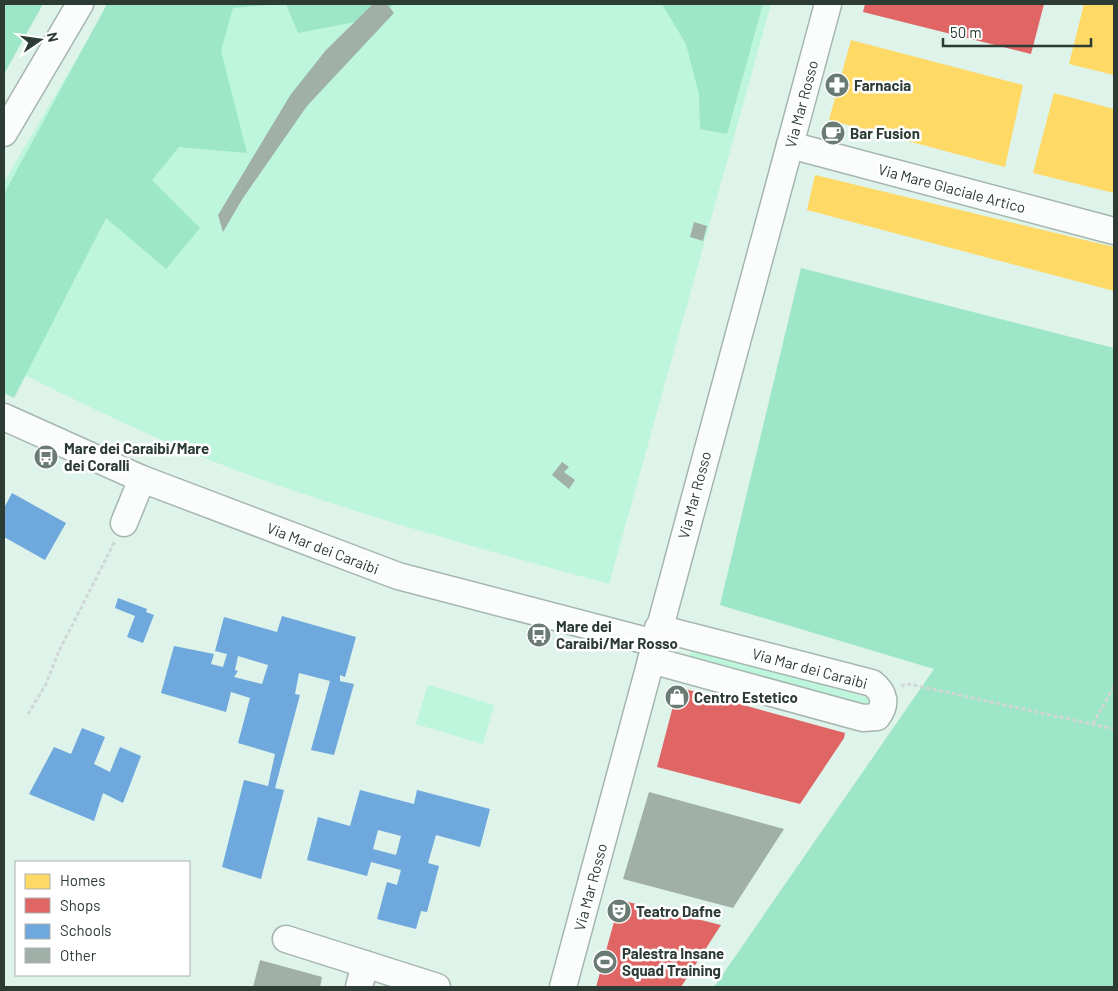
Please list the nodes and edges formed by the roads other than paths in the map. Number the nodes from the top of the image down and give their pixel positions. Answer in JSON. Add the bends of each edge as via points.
{"nodes":[{"id":1,"x":80,"y":4,"type":"edge"},
{"id":2,"x":828,"y":4,"type":"edge"},
{"id":3,"x":4,"y":133,"type":"edge"},
{"id":4,"x":790,"y":145,"type":"junction"},
{"id":5,"x":1114,"y":231,"type":"edge"},
{"id":6,"x":4,"y":417,"type":"edge"},
{"id":7,"x":142,"y":479,"type":"junction"},
{"id":8,"x":124,"y":523,"type":"road end"},
{"id":9,"x":654,"y":644,"type":"junction"},
{"id":10,"x":286,"y":939,"type":"dead end"},
{"id":11,"x":362,"y":976,"type":"edge"},
{"id":12,"x":437,"y":987,"type":"edge"},
{"id":13,"x":563,"y":987,"type":"edge"}],
"edges":[{"from":1,"to":3,"type":"street"},
{"from":2,"to":4,"type":"street","name":"Via Mar Rosso"},
{"from":4,"to":5,"type":"street","name":"Via Mare Glaciale Artico"},
{"from":4,"to":9,"type":"street","name":"Via Mar Rosso"},
{"from":6,"to":7,"type":"street","name":"Via Mar dei Caraibi"},
{"from":7,"to":8,"type":"street"},
{"from":7,"to":9,"type":"street","name":"Via Mar dei Caraibi","via":[[410,580]]},
{"from":9,"to":9,"type":"street","name":"Via Mar dei Caraibi","via":[[863,718],[877,717],[883,706],[882,692],[872,684]]},
{"from":9,"to":13,"type":"street","name":"Via Mar Rosso"},
{"from":10,"to":11,"type":"street"},
{"from":11,"to":12,"type":"street"}]}
